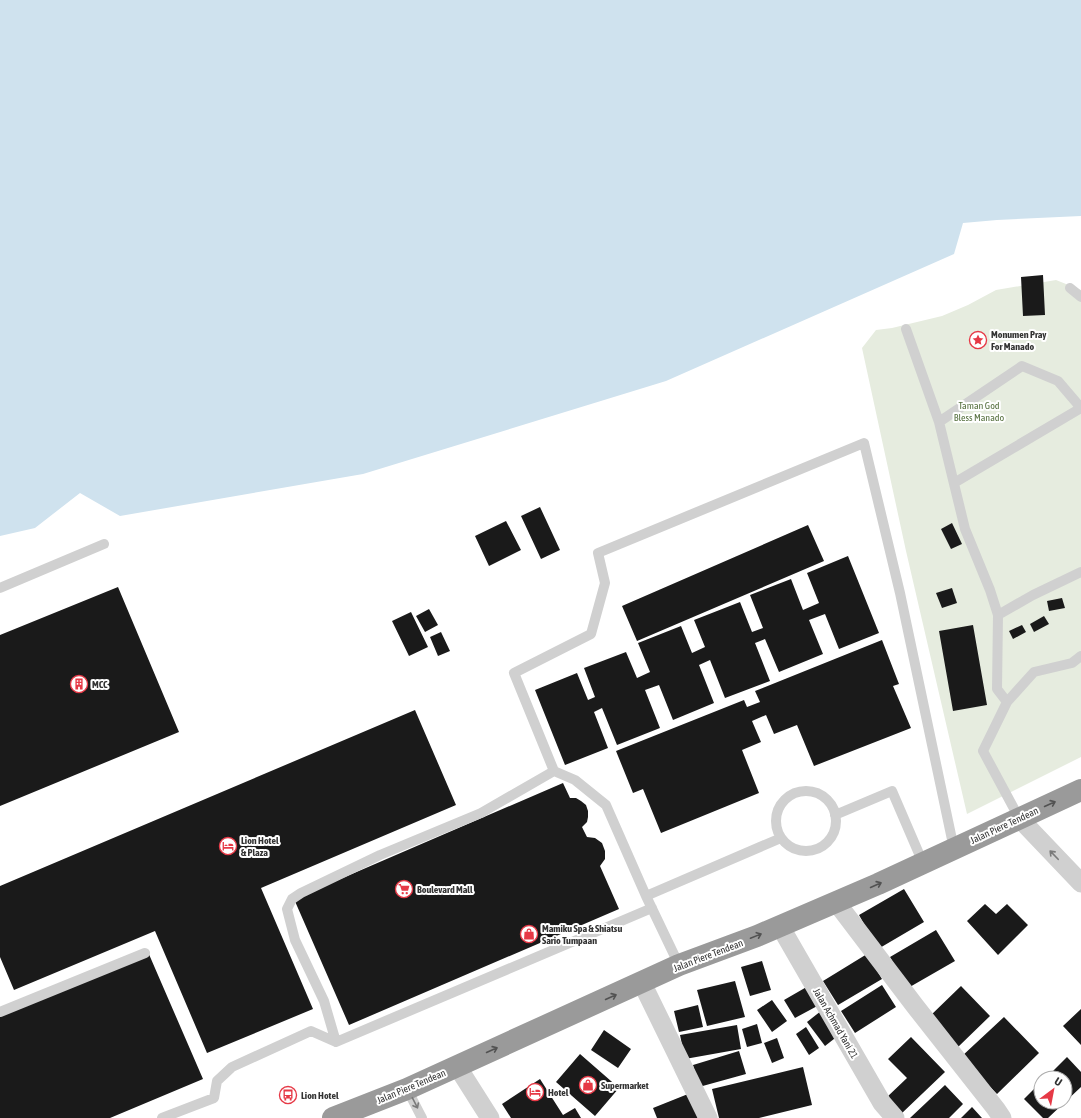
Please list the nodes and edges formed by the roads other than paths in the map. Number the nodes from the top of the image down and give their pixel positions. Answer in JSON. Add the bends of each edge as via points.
{"nodes":[{"id":1,"x":1070,"y":288,"type":"dead end"},
{"id":2,"x":1081,"y":297,"type":"edge"},
{"id":3,"x":906,"y":329,"type":"dead end"},
{"id":4,"x":1081,"y":408,"type":"edge"},
{"id":5,"x":939,"y":422,"type":"junction"},
{"id":6,"x":954,"y":482,"type":"junction"},
{"id":7,"x":104,"y":544,"type":"dead end"},
{"id":8,"x":1081,"y":572,"type":"edge"},
{"id":9,"x":0,"y":588,"type":"edge"},
{"id":10,"x":998,"y":615,"type":"junction"},
{"id":11,"x":1081,"y":656,"type":"edge"},
{"id":12,"x":1007,"y":702,"type":"junction"},
{"id":13,"x":554,"y":771,"type":"junction"},
{"id":14,"x":1081,"y":790,"type":"edge"},
{"id":15,"x":835,"y":815,"type":"junction"},
{"id":16,"x":1019,"y":818,"type":"junction"},
{"id":17,"x":781,"y":838,"type":"junction"},
{"id":18,"x":954,"y":849,"type":"junction"},
{"id":19,"x":923,"y":863,"type":"junction"},
{"id":20,"x":1081,"y":883,"type":"edge"},
{"id":21,"x":646,"y":896,"type":"junction"},
{"id":22,"x":836,"y":902,"type":"junction"},
{"id":23,"x":652,"y":908,"type":"junction"},
{"id":24,"x":780,"y":926,"type":"junction"},
{"id":25,"x":145,"y":953,"type":"dead end"},
{"id":26,"x":679,"y":966,"type":"junction"},
{"id":27,"x":642,"y":983,"type":"junction"},
{"id":28,"x":0,"y":1012,"type":"edge"},
{"id":29,"x":336,"y":1042,"type":"junction"},
{"id":30,"x":456,"y":1066,"type":"junction"},
{"id":31,"x":407,"y":1089,"type":"junction"},
{"id":32,"x":162,"y":1118,"type":"edge"},
{"id":33,"x":333,"y":1118,"type":"edge"},
{"id":34,"x":422,"y":1118,"type":"edge"},
{"id":35,"x":490,"y":1118,"type":"edge"},
{"id":36,"x":708,"y":1118,"type":"edge"},
{"id":37,"x":895,"y":1118,"type":"edge"},
{"id":38,"x":1002,"y":1118,"type":"edge"}],
"edges":[{"from":1,"to":2,"type":"lane"},
{"from":3,"to":5,"type":"lane"},
{"from":4,"to":5,"type":"lane","via":[[1058,381],[1022,366]]},
{"from":4,"to":6,"type":"lane"},
{"from":5,"to":6,"type":"lane"},
{"from":6,"to":10,"type":"lane","via":[[965,530]]},
{"from":7,"to":9,"type":"lane"},
{"from":8,"to":10,"type":"lane"},
{"from":10,"to":12,"type":"lane","via":[[997,689]]},
{"from":11,"to":12,"type":"lane","via":[[1072,663],[1034,672]]},
{"from":12,"to":16,"type":"lane","via":[[983,751]]},
{"from":13,"to":18,"type":"lane","via":[[514,673],[591,634],[606,583],[598,553],[864,443],[900,593]]},
{"from":13,"to":21,"type":"lane","via":[[575,780],[606,805]]},
{"from":13,"to":29,"type":"lane","via":[[481,813],[380,856],[292,899],[287,909],[295,940],[324,1002]]},
{"from":16,"to":14,"type":"highway","name":"Jalan Piere Tendean","one_way":true},
{"from":15,"to":17,"type":"lane","via":[[835,827],[830,838],[818,849],[798,850]]},
{"from":15,"to":17,"type":"lane","via":[[827,800],[819,795],[802,791],[794,794],[786,798],[777,813],[777,831]]},
{"from":15,"to":19,"type":"lane","via":[[892,790]]},
{"from":16,"to":18,"type":"highway","name":"Jalan Piere Tendean"},
{"from":20,"to":16,"type":"street","one_way":true},
{"from":17,"to":21,"type":"lane"},
{"from":18,"to":19,"type":"highway","name":"Jalan Piere Tendean"},
{"from":22,"to":19,"type":"highway","name":"Jalan Piere Tendean","one_way":true},
{"from":21,"to":23,"type":"lane"},
{"from":22,"to":24,"type":"highway","name":"Jalan Piere Tendean"},
{"from":22,"to":38,"type":"street"},
{"from":23,"to":26,"type":"lane"},
{"from":23,"to":29,"type":"lane"},
{"from":26,"to":24,"type":"highway","name":"Jalan Piere Tendean","one_way":true},
{"from":24,"to":37,"type":"street","name":"Jalan Achmad Yani 21","via":[[882,1103]]},
{"from":25,"to":28,"type":"lane"},
{"from":26,"to":27,"type":"highway","name":"Jalan Piere Tendean"},
{"from":30,"to":27,"type":"highway","name":"Jalan Piere Tendean","one_way":true},
{"from":27,"to":36,"type":"street"},
{"from":29,"to":32,"type":"lane","via":[[311,1031],[232,1067],[217,1081],[214,1098]]},
{"from":30,"to":31,"type":"highway","name":"Jalan Piere Tendean"},
{"from":30,"to":35,"type":"street"},
{"from":31,"to":33,"type":"highway","name":"Jalan Piere Tendean"},
{"from":31,"to":34,"type":"lane","one_way":true}]}
